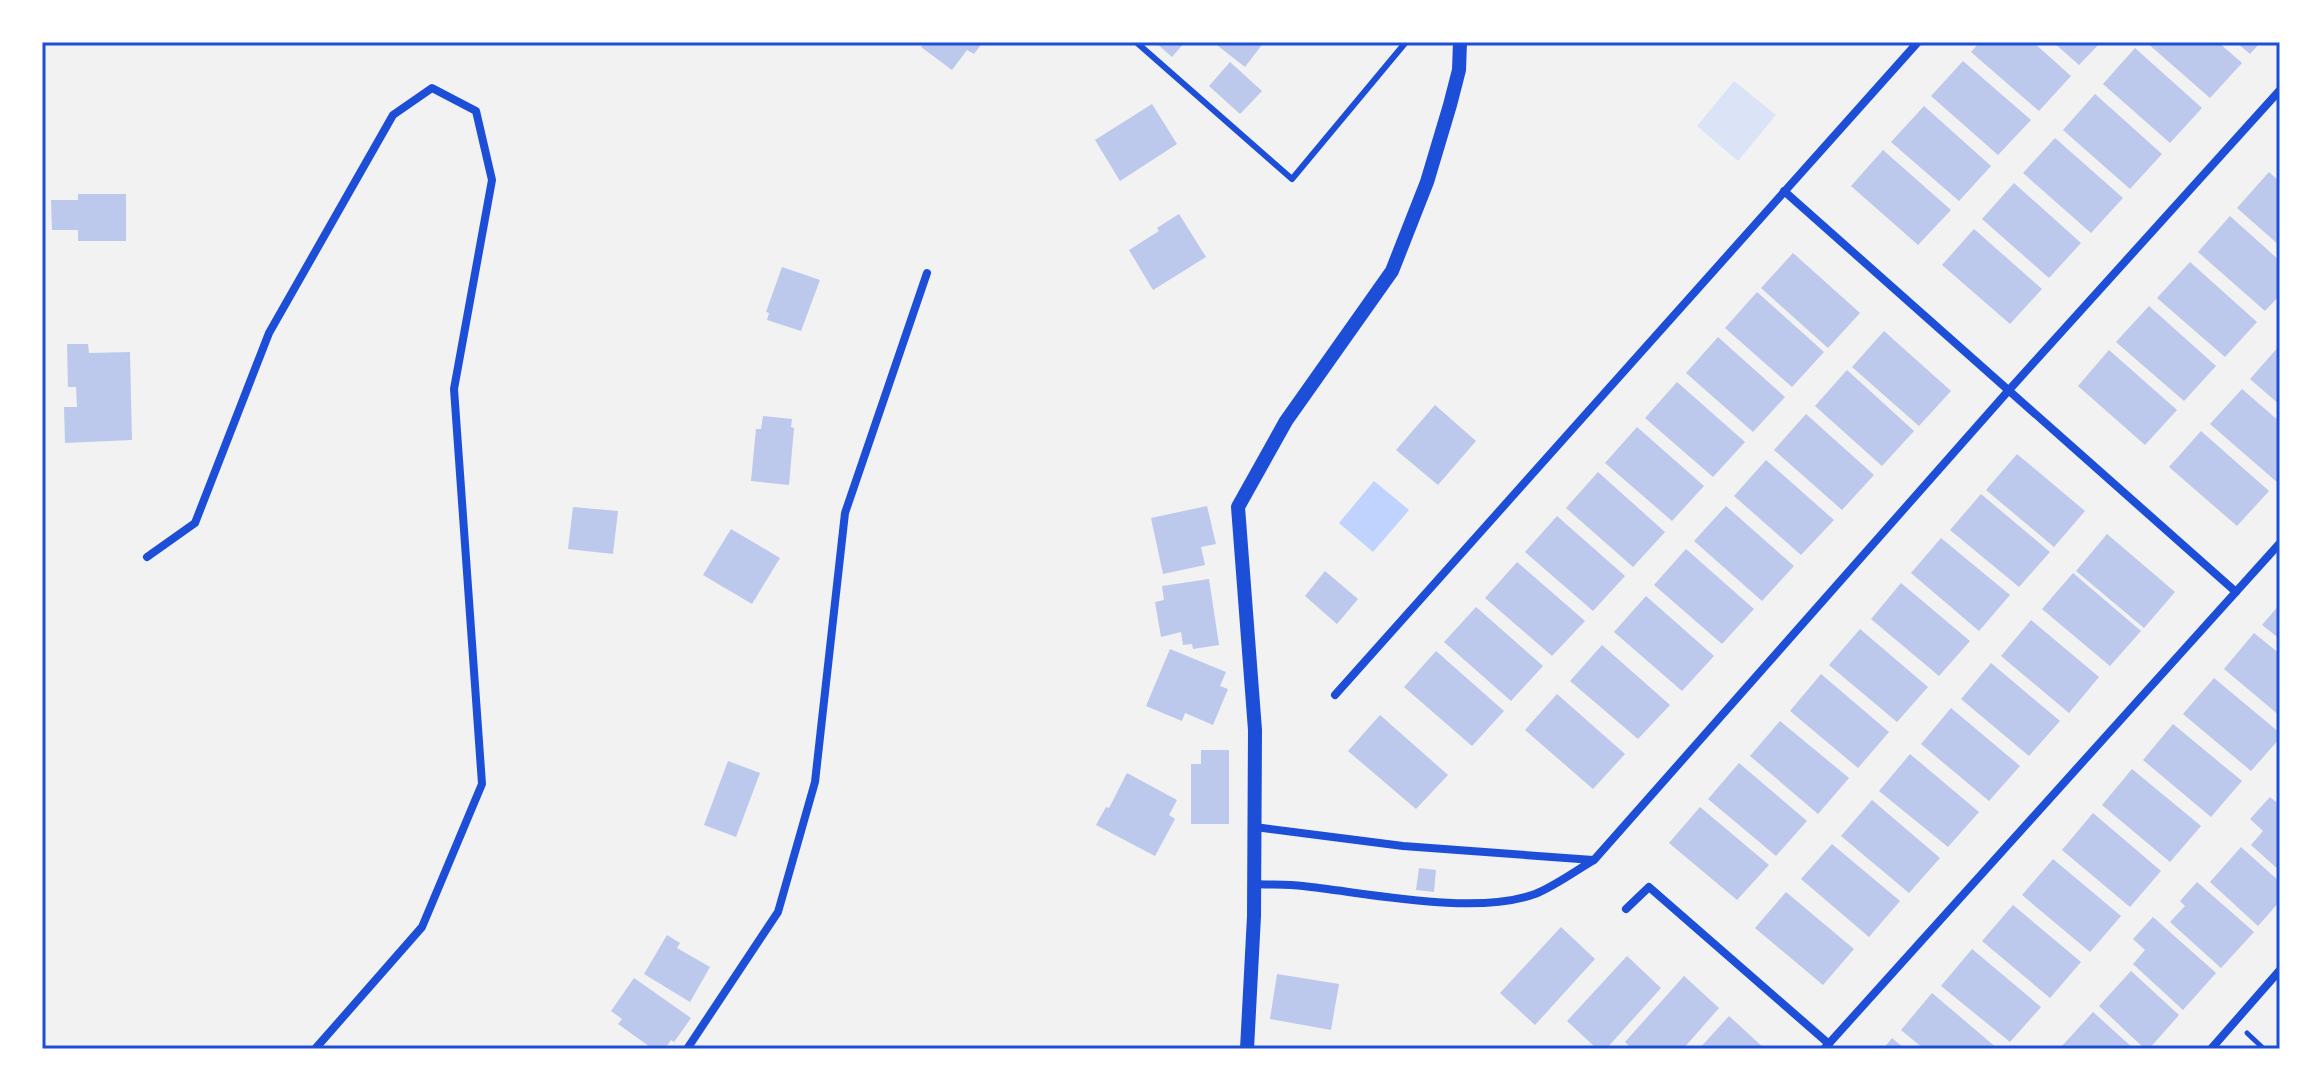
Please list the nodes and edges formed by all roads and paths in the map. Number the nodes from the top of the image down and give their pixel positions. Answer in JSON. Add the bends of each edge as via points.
{"nodes":[{"id":1,"x":1136,"y":42,"type":"edge"},
{"id":2,"x":1406,"y":42,"type":"edge"},
{"id":3,"x":1460,"y":42,"type":"edge"},
{"id":4,"x":1918,"y":42,"type":"edge"},
{"id":5,"x":2280,"y":90,"type":"edge"},
{"id":6,"x":1784,"y":191,"type":"junction"},
{"id":7,"x":927,"y":273,"type":"dead end"},
{"id":8,"x":2009,"y":390,"type":"junction"},
{"id":9,"x":2280,"y":543,"type":"edge"},
{"id":10,"x":147,"y":557,"type":"dead end"},
{"id":11,"x":2236,"y":592,"type":"junction"},
{"id":12,"x":1335,"y":695,"type":"dead end"},
{"id":13,"x":1255,"y":827,"type":"junction"},
{"id":14,"x":1594,"y":860,"type":"junction"},
{"id":15,"x":1254,"y":884,"type":"junction"},
{"id":16,"x":1626,"y":909,"type":"dead end"},
{"id":17,"x":2280,"y":970,"type":"edge"},
{"id":18,"x":1827,"y":1046,"type":"edge"},
{"id":19,"x":315,"y":1049,"type":"edge"},
{"id":20,"x":687,"y":1049,"type":"edge"},
{"id":21,"x":1247,"y":1049,"type":"edge"},
{"id":22,"x":2211,"y":1049,"type":"edge"}],
"edges":[{"from":1,"to":2,"type":"lane","via":[[1292,179]]},
{"from":3,"to":13,"type":"street","via":[[1450,105],[1392,271],[1286,421],[1238,507],[1255,730]]},
{"from":4,"to":6,"type":"street"},
{"from":5,"to":8,"type":"street"},
{"from":6,"to":8,"type":"street"},
{"from":6,"to":12,"type":"street"},
{"from":7,"to":20,"type":"street","via":[[845,513],[815,782],[778,912]]},
{"from":8,"to":11,"type":"street"},
{"from":8,"to":14,"type":"street"},
{"from":9,"to":11,"type":"street"},
{"from":10,"to":19,"type":"street","via":[[195,523],[269,333],[393,115],[432,88],[476,111],[492,180],[454,389],[482,784],[422,927]]},
{"from":11,"to":18,"type":"street"},
{"from":13,"to":14,"type":"street","via":[[1403,846]]},
{"from":13,"to":15,"type":"street"},
{"from":14,"to":15,"type":"street","via":[[1535,894],[1493,901],[1419,900]]},
{"from":15,"to":21,"type":"street"},
{"from":16,"to":18,"type":"street","via":[[1649,887]]},
{"from":17,"to":22,"type":"street"}]}
